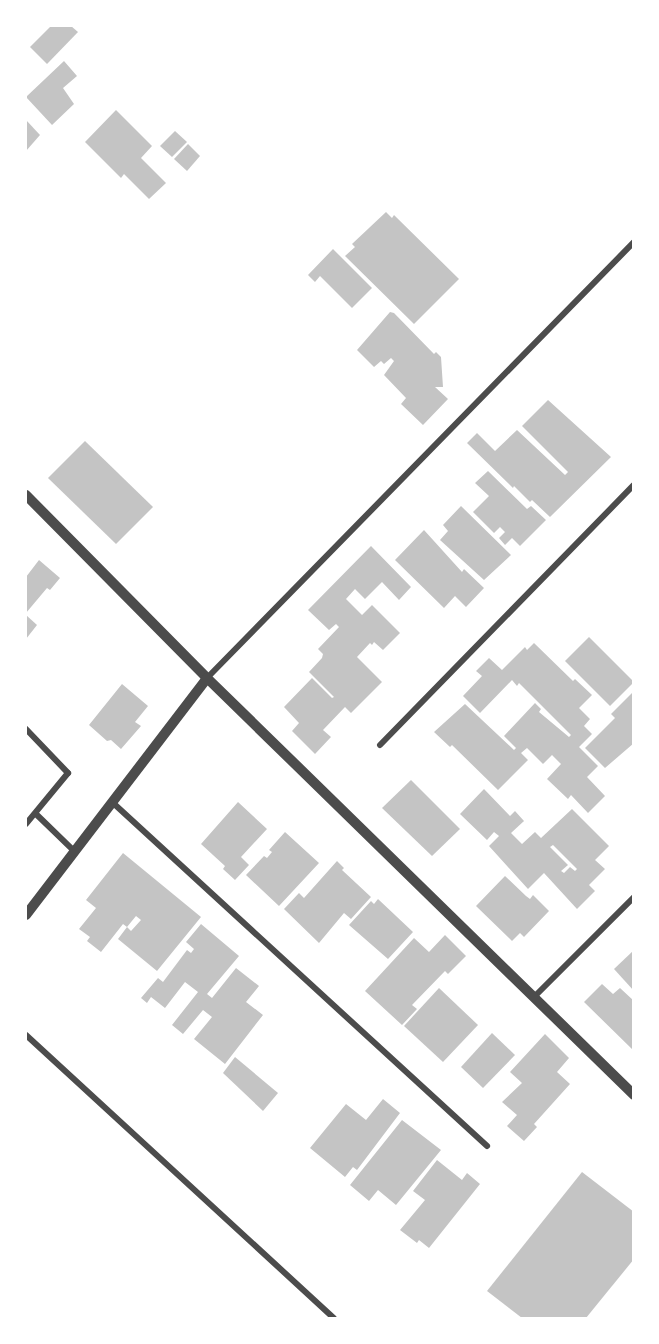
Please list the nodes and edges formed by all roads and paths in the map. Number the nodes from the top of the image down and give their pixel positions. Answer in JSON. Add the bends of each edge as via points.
{"nodes":[{"id":1,"x":633,"y":242,"type":"edge"},
{"id":2,"x":633,"y":485,"type":"edge"},
{"id":3,"x":26,"y":495,"type":"edge"},
{"id":4,"x":207,"y":678,"type":"junction"},
{"id":5,"x":26,"y":729,"type":"edge"},
{"id":6,"x":380,"y":745,"type":"dead end"},
{"id":7,"x":112,"y":802,"type":"junction"},
{"id":8,"x":36,"y":814,"type":"junction"},
{"id":9,"x":26,"y":824,"type":"edge"},
{"id":10,"x":74,"y":851,"type":"junction"},
{"id":11,"x":633,"y":897,"type":"edge"},
{"id":12,"x":26,"y":915,"type":"edge"},
{"id":13,"x":534,"y":997,"type":"junction"},
{"id":14,"x":26,"y":1035,"type":"edge"},
{"id":15,"x":633,"y":1095,"type":"edge"},
{"id":16,"x":487,"y":1146,"type":"dead end"},
{"id":17,"x":334,"y":1318,"type":"edge"}],
"edges":[{"from":1,"to":4,"type":"street"},
{"from":2,"to":6,"type":"street"},
{"from":3,"to":4,"type":"street"},
{"from":4,"to":7,"type":"street"},
{"from":4,"to":13,"type":"street"},
{"from":5,"to":8,"type":"street","via":[[68,772]]},
{"from":7,"to":10,"type":"street"},
{"from":7,"to":16,"type":"street"},
{"from":8,"to":9,"type":"street"},
{"from":8,"to":10,"type":"street"},
{"from":10,"to":12,"type":"street"},
{"from":11,"to":13,"type":"street"},
{"from":13,"to":15,"type":"street"},
{"from":14,"to":17,"type":"street"}]}
